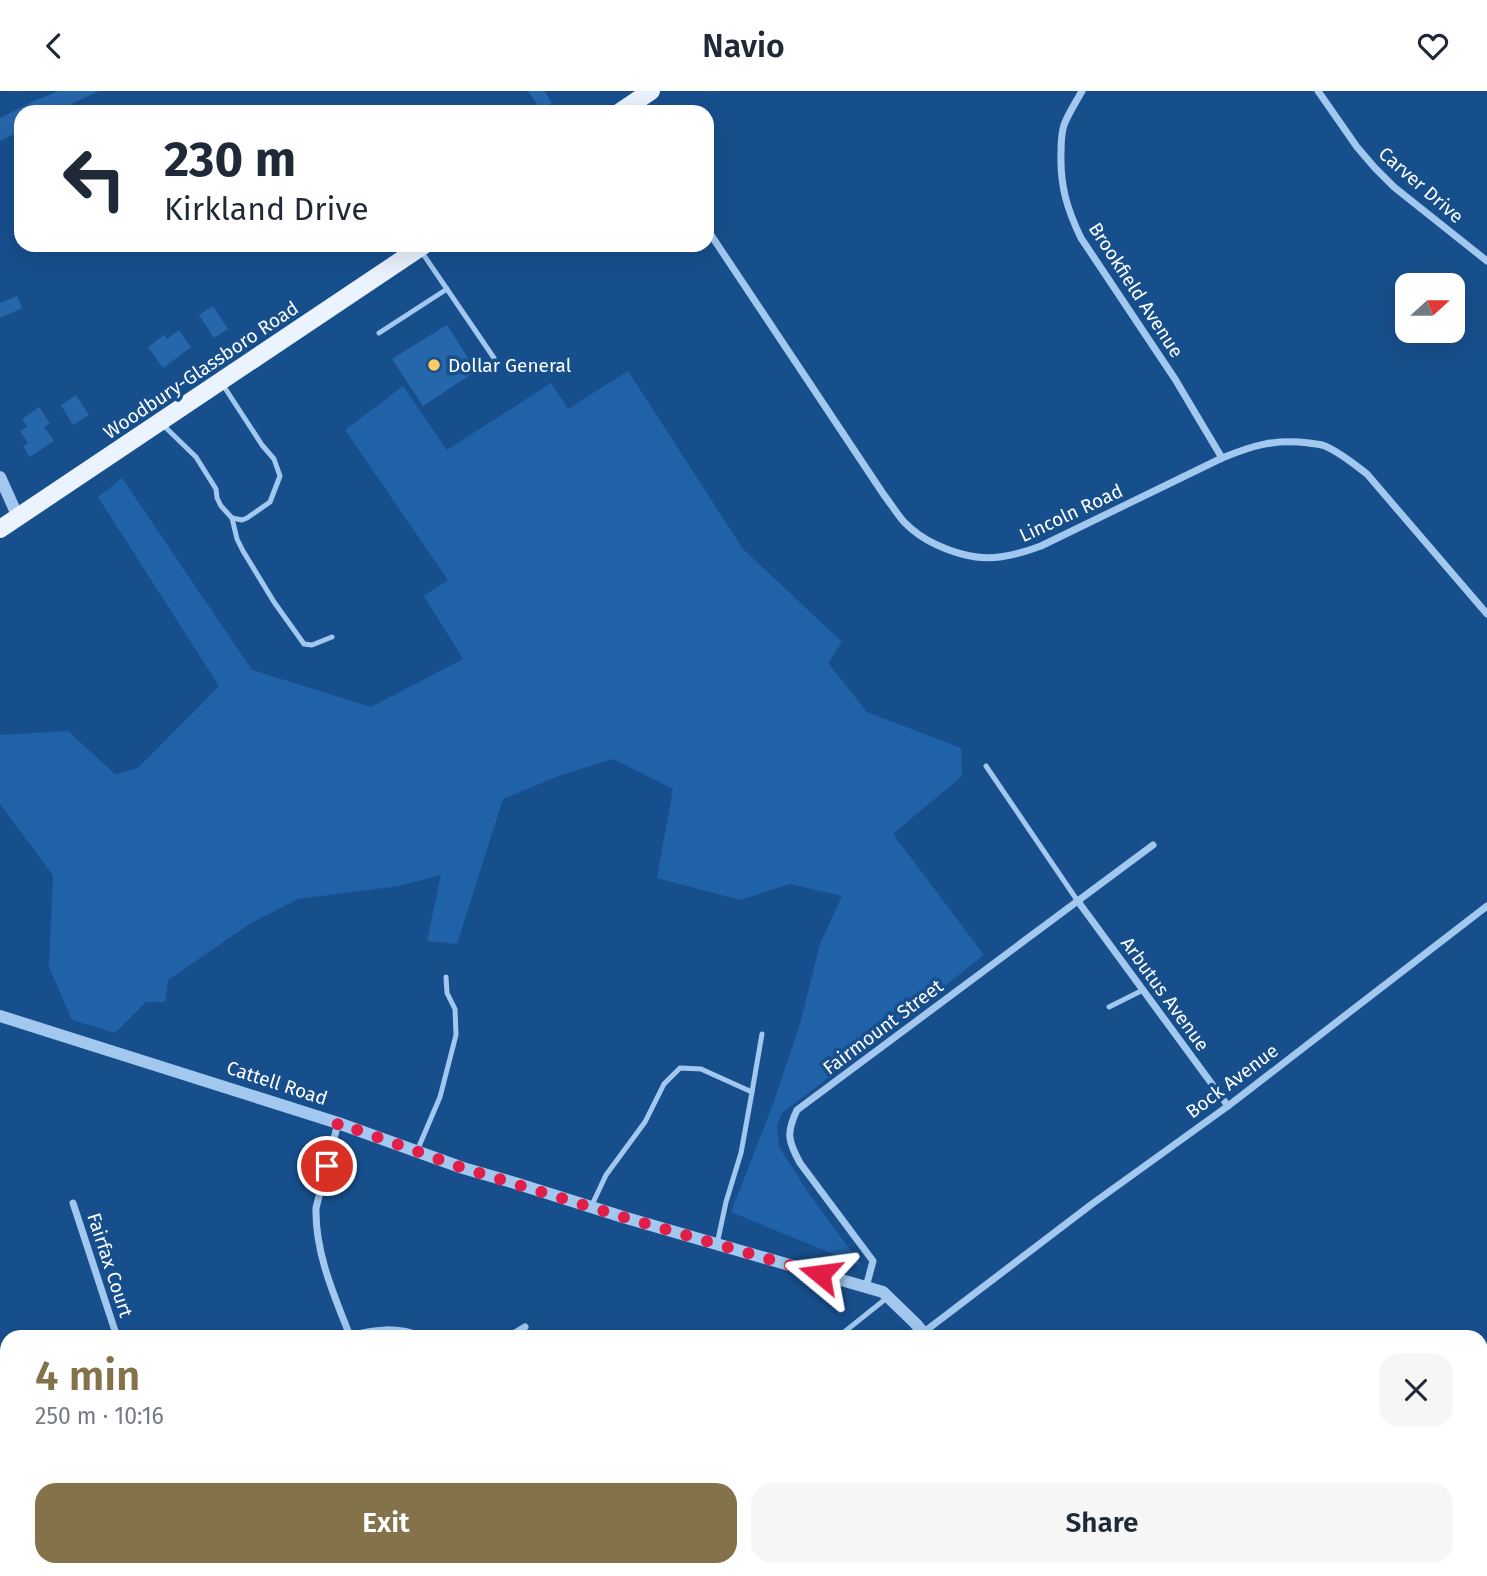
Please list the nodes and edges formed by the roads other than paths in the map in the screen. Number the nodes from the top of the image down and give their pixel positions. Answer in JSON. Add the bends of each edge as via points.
{"nodes":[{"id":1,"x":651,"y":91,"type":"edge"},
{"id":2,"x":1082,"y":91,"type":"edge"},
{"id":3,"x":1318,"y":91,"type":"edge"},
{"id":4,"x":633,"y":105,"type":"edge"},
{"id":5,"x":714,"y":240,"type":"edge"},
{"id":6,"x":415,"y":252,"type":"edge"},
{"id":7,"x":425,"y":252,"type":"edge"},
{"id":8,"x":1487,"y":261,"type":"edge"},
{"id":9,"x":447,"y":289,"type":"junction"},
{"id":10,"x":379,"y":333,"type":"dead end"},
{"id":11,"x":494,"y":358,"type":"dead end"},
{"id":12,"x":221,"y":382,"type":"junction"},
{"id":13,"x":160,"y":423,"type":"junction"},
{"id":14,"x":1222,"y":458,"type":"junction"},
{"id":15,"x":0,"y":477,"type":"edge"},
{"id":16,"x":18,"y":517,"type":"junction"},
{"id":17,"x":232,"y":518,"type":"junction"},
{"id":18,"x":0,"y":529,"type":"edge"},
{"id":19,"x":1487,"y":614,"type":"edge"},
{"id":20,"x":332,"y":637,"type":"dead end"},
{"id":21,"x":986,"y":766,"type":"dead end"},
{"id":22,"x":1153,"y":845,"type":"dead end"},
{"id":23,"x":1077,"y":900,"type":"junction"},
{"id":24,"x":1487,"y":906,"type":"edge"},
{"id":25,"x":446,"y":977,"type":"dead end"},
{"id":26,"x":1143,"y":990,"type":"junction"},
{"id":27,"x":1109,"y":1007,"type":"dead end"},
{"id":28,"x":0,"y":1016,"type":"edge"},
{"id":29,"x":762,"y":1034,"type":"dead end"},
{"id":30,"x":752,"y":1092,"type":"junction"},
{"id":31,"x":1228,"y":1105,"type":"junction"},
{"id":32,"x":338,"y":1123,"type":"junction"},
{"id":33,"x":417,"y":1151,"type":"junction"},
{"id":34,"x":73,"y":1203,"type":"dead end"},
{"id":35,"x":592,"y":1207,"type":"junction"},
{"id":36,"x":717,"y":1244,"type":"junction"},
{"id":37,"x":866,"y":1287,"type":"junction"},
{"id":38,"x":888,"y":1297,"type":"junction"},
{"id":39,"x":525,"y":1327,"type":"dead end"},
{"id":40,"x":115,"y":1330,"type":"edge"},
{"id":41,"x":346,"y":1330,"type":"edge"},
{"id":42,"x":378,"y":1330,"type":"edge"},
{"id":43,"x":397,"y":1330,"type":"edge"},
{"id":44,"x":520,"y":1330,"type":"edge"},
{"id":45,"x":847,"y":1330,"type":"edge"},
{"id":46,"x":920,"y":1330,"type":"edge"},
{"id":47,"x":931,"y":1330,"type":"edge"}],
"edges":[{"from":1,"to":4,"type":"main road"},
{"from":2,"to":14,"type":"street","name":"Brookfield Avenue","via":[[1064,126],[1061,147],[1062,190],[1070,215]]},
{"from":3,"to":8,"type":"street","name":"Carver Drive","via":[[1375,168]]},
{"from":5,"to":14,"type":"street","name":"Lincoln Road","via":[[904,522],[951,552],[979,559],[1024,553]]},
{"from":6,"to":12,"type":"main road","name":"Woodbury-Glassboro Road"},
{"from":7,"to":9,"type":"lane"},
{"from":9,"to":10,"type":"lane"},
{"from":9,"to":11,"type":"lane"},
{"from":12,"to":13,"type":"main road","name":"Woodbury-Glassboro Road"},
{"from":12,"to":17,"type":"lane","via":[[280,476],[270,502],[247,518]]},
{"from":13,"to":16,"type":"main road","name":"Woodbury-Glassboro Road"},
{"from":13,"to":17,"type":"lane","via":[[196,457]]},
{"from":14,"to":19,"type":"street","name":"Lincoln Road","via":[[1272,442],[1323,445],[1346,457],[1367,474]]},
{"from":15,"to":16,"type":"street"},
{"from":16,"to":18,"type":"main road","name":"Woodbury-Glassboro Road"},
{"from":17,"to":20,"type":"lane","via":[[236,539],[304,644]]},
{"from":21,"to":23,"type":"lane"},
{"from":22,"to":23,"type":"street","name":"Fairmount Street"},
{"from":23,"to":26,"type":"street","name":"Arbutus Avenue"},
{"from":23,"to":37,"type":"street","name":"Fairmount Street","via":[[797,1110],[790,1125],[791,1145],[873,1261]]},
{"from":24,"to":31,"type":"street","name":"Bock Avenue"},
{"from":25,"to":33,"type":"lane","via":[[456,1035],[440,1097]]},
{"from":26,"to":27,"type":"lane"},
{"from":26,"to":31,"type":"street","name":"Arbutus Avenue"},
{"from":28,"to":32,"type":"street","name":"Cattell Road"},
{"from":29,"to":30,"type":"lane"},
{"from":30,"to":35,"type":"lane","via":[[701,1069],[680,1067],[664,1084],[645,1122],[606,1175]]},
{"from":30,"to":36,"type":"lane"},
{"from":31,"to":47,"type":"street","name":"Bock Avenue"},
{"from":32,"to":33,"type":"street","name":"Cattell Road"},
{"from":32,"to":41,"type":"street","via":[[316,1223],[318,1245]]},
{"from":33,"to":35,"type":"street","name":"Cattell Road"},
{"from":34,"to":40,"type":"street","name":"Fairfax Court"},
{"from":35,"to":36,"type":"street","name":"Cattell Road"},
{"from":36,"to":37,"type":"street","name":"Cattell Road"},
{"from":37,"to":38,"type":"street","name":"Cattell Road"},
{"from":38,"to":45,"type":"lane"},
{"from":38,"to":46,"type":"street","name":"Cattell Road"},
{"from":39,"to":44,"type":"street"},
{"from":42,"to":43,"type":"street"}]}
